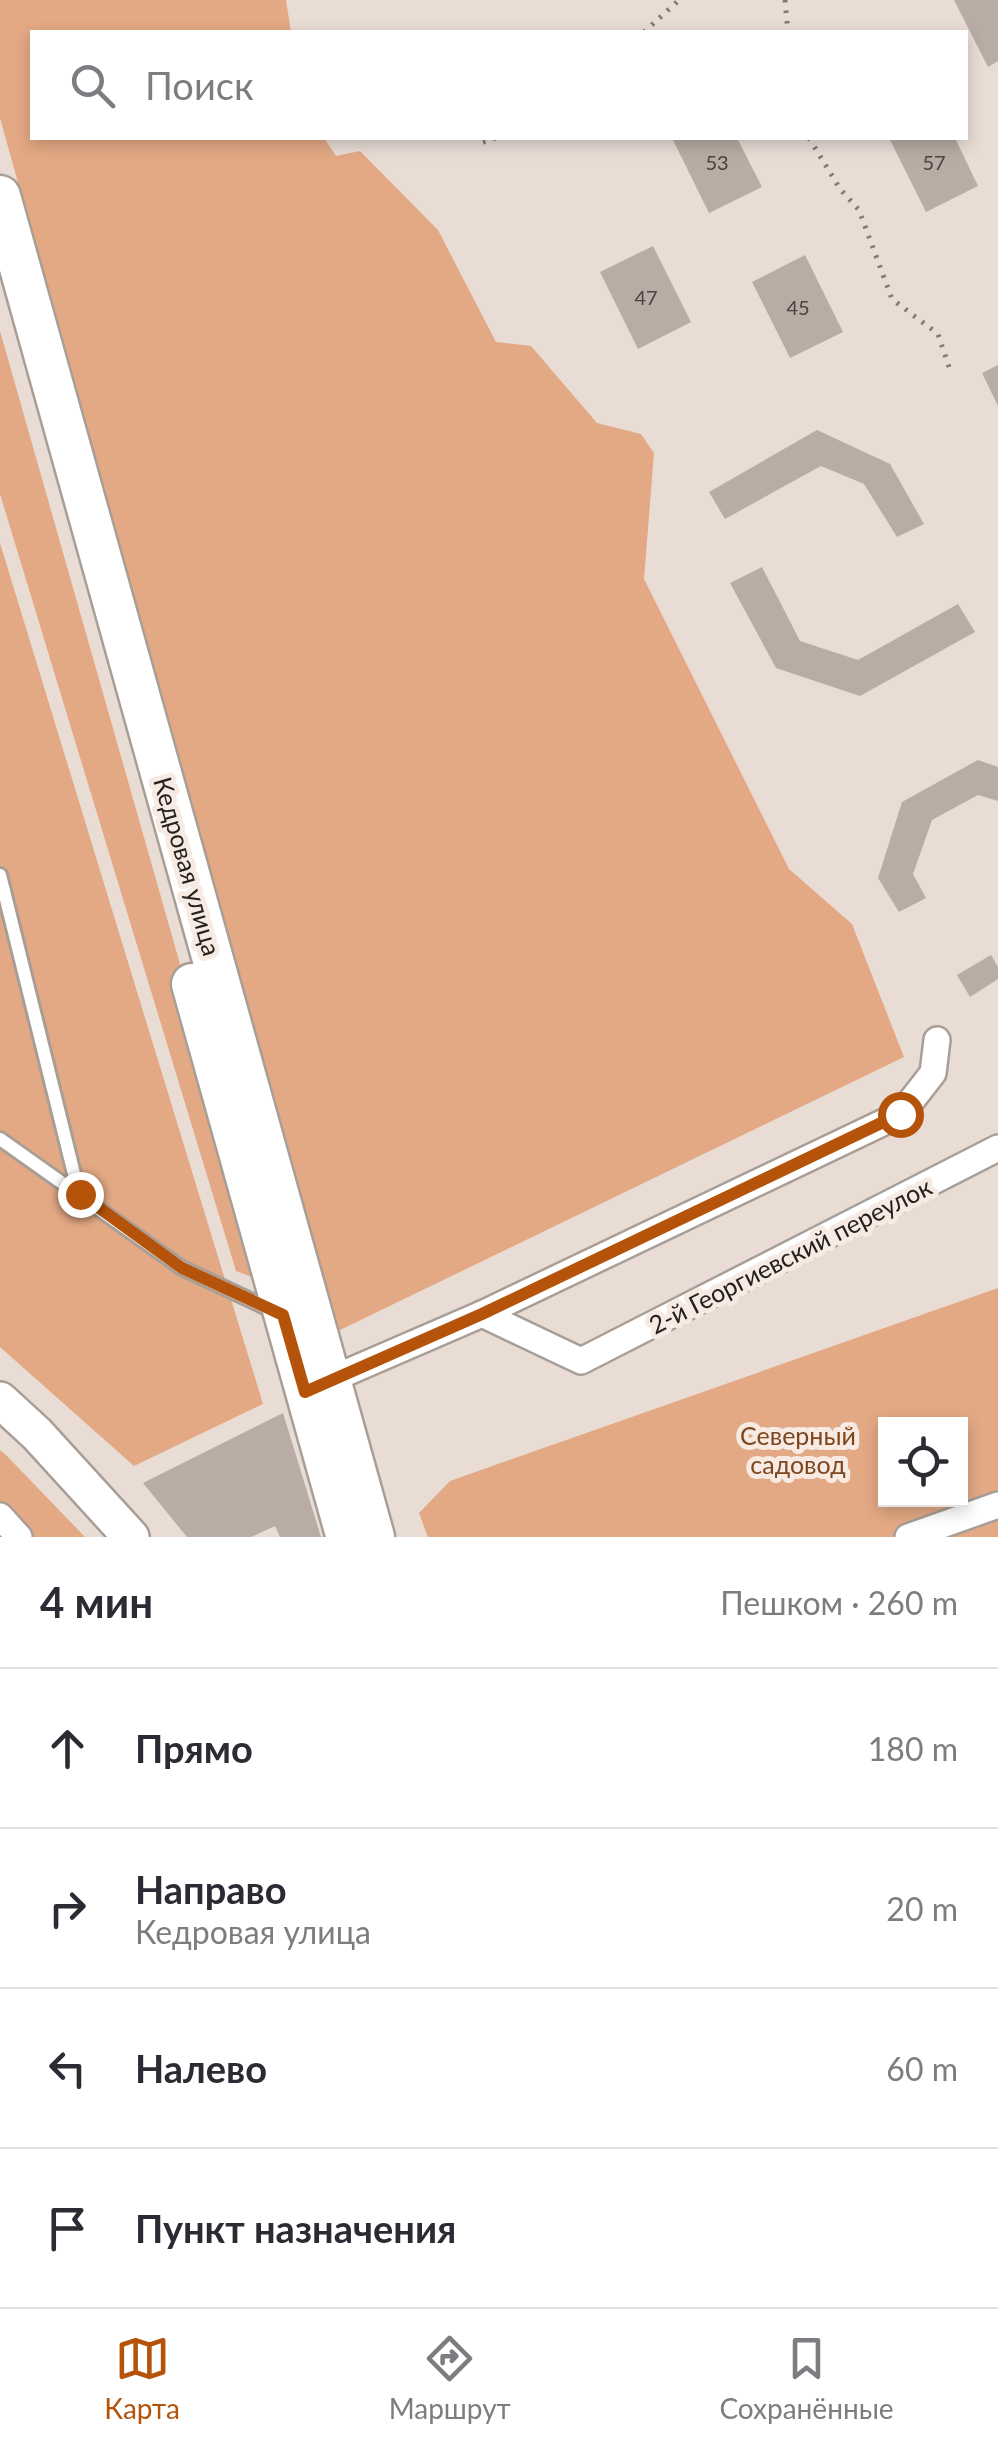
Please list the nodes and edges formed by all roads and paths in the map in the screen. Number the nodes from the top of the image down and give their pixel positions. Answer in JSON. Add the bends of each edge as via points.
{"nodes":[{"id":1,"x":679,"y":0,"type":"edge"},
{"id":2,"x":784,"y":0,"type":"edge"},
{"id":3,"x":646,"y":30,"type":"edge"},
{"id":4,"x":788,"y":30,"type":"edge"},
{"id":5,"x":490,"y":140,"type":"edge"},
{"id":6,"x":810,"y":140,"type":"edge"},
{"id":7,"x":484,"y":142,"type":"dead end"},
{"id":8,"x":0,"y":196,"type":"edge"},
{"id":9,"x":0,"y":297,"type":"edge"},
{"id":10,"x":950,"y":370,"type":"dead end"},
{"id":11,"x":0,"y":875,"type":"edge"},
{"id":12,"x":937,"y":1040,"type":"dead end"},
{"id":13,"x":0,"y":1139,"type":"edge"},
{"id":14,"x":998,"y":1148,"type":"edge"},
{"id":15,"x":80,"y":1194,"type":"junction"},
{"id":16,"x":482,"y":1314,"type":"junction"},
{"id":17,"x":283,"y":1315,"type":"junction"},
{"id":18,"x":318,"y":1385,"type":"junction"},
{"id":19,"x":0,"y":1400,"type":"edge"},
{"id":20,"x":998,"y":1505,"type":"edge"},
{"id":21,"x":0,"y":1516,"type":"edge"},
{"id":22,"x":18,"y":1537,"type":"edge"},
{"id":23,"x":131,"y":1537,"type":"edge"},
{"id":24,"x":346,"y":1537,"type":"edge"},
{"id":25,"x":374,"y":1537,"type":"edge"},
{"id":26,"x":908,"y":1537,"type":"edge"}],
"edges":[{"from":1,"to":3,"type":"path"},
{"from":2,"to":4,"type":"path"},
{"from":5,"to":7,"type":"path"},
{"from":6,"to":10,"type":"path","via":[[859,210],[892,299],[938,334]]},
{"from":8,"to":18,"type":"main road","name":"Кедровая улица"},
{"from":9,"to":17,"type":"main road","name":"Кедровая улица"},
{"from":11,"to":15,"type":"lane"},
{"from":12,"to":16,"type":"street","via":[[933,1073],[900,1114]]},
{"from":13,"to":15,"type":"lane"},
{"from":14,"to":16,"type":"street","name":"2-й Георгиевский переулок","via":[[582,1361]]},
{"from":15,"to":17,"type":"lane","via":[[182,1268]]},
{"from":16,"to":18,"type":"street"},
{"from":17,"to":18,"type":"main road","name":"Кедровая улица"},
{"from":18,"to":24,"type":"main road","name":"Кедровая улица"},
{"from":18,"to":25,"type":"main road","name":"Кедровая улица"},
{"from":19,"to":23,"type":"street"},
{"from":20,"to":26,"type":"street"},
{"from":21,"to":22,"type":"street"}]}
